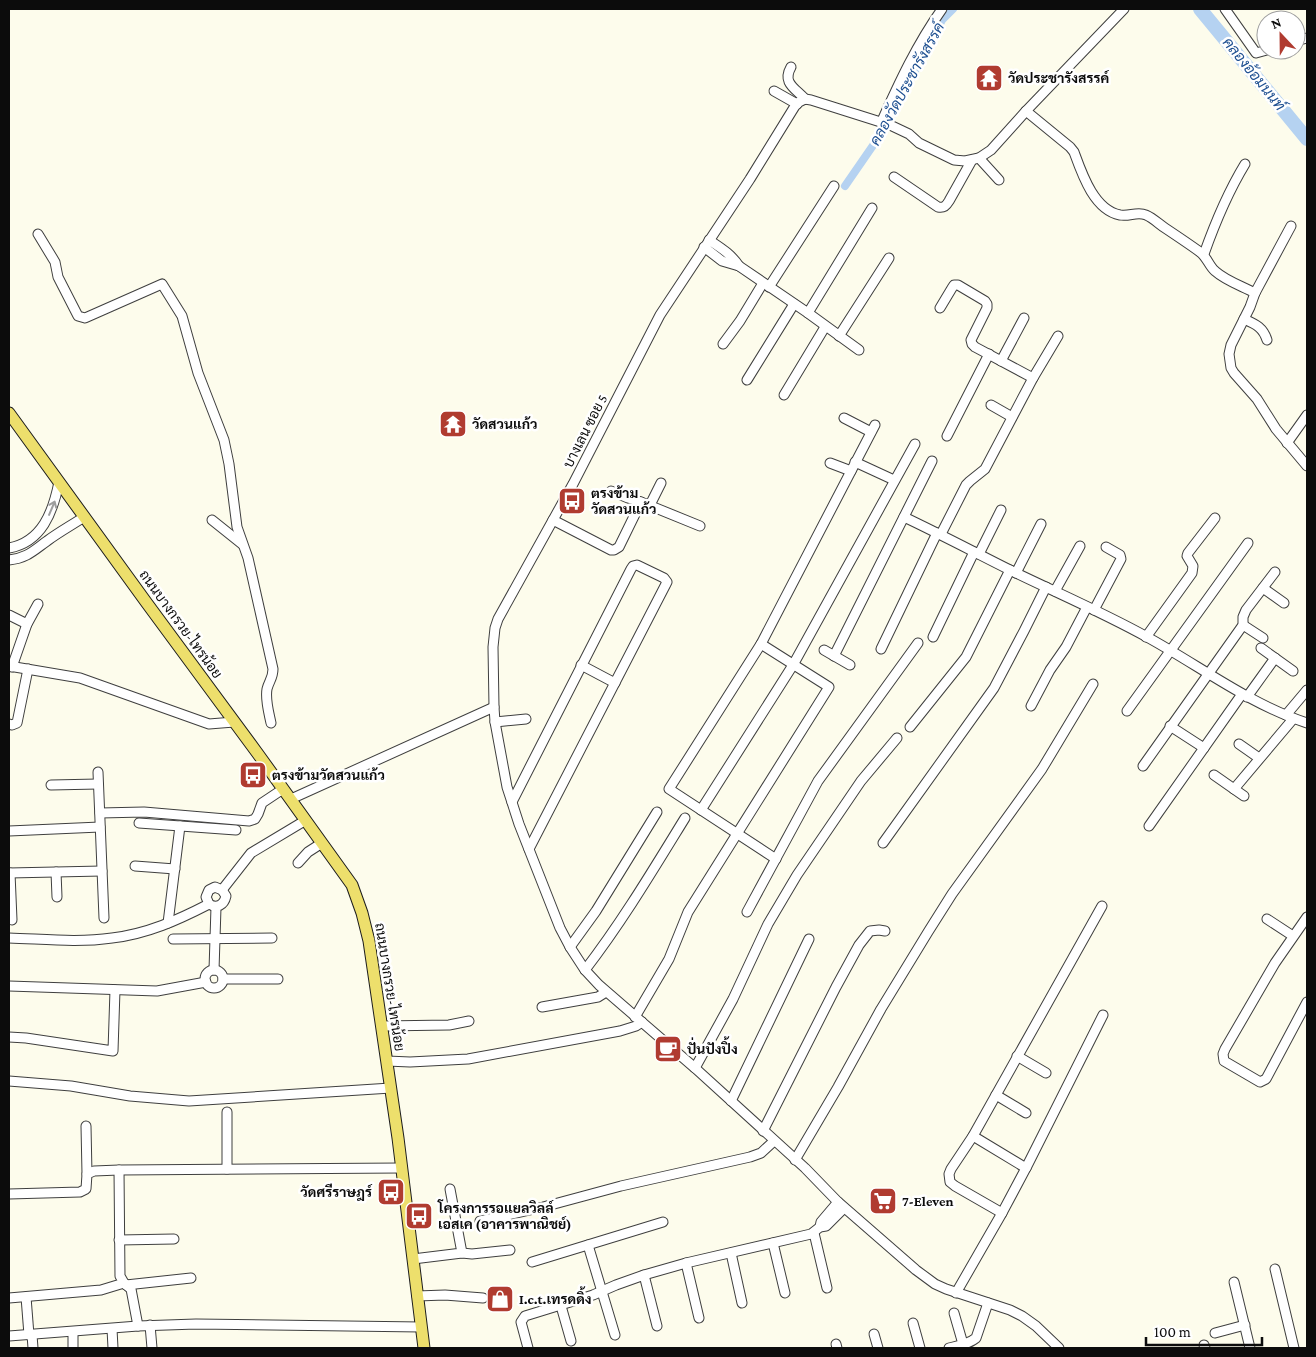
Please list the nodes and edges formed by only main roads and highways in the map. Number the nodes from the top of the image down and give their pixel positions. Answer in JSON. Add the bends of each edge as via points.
{"nodes":[{"id":1,"x":9,"y":413,"type":"edge"},
{"id":2,"x":424,"y":1348,"type":"edge"}],
"edges":[{"from":1,"to":2,"type":"main road","name":"ถนนบางกรวย-ไทรน้อย","via":[[352,885],[369,941]]}]}
